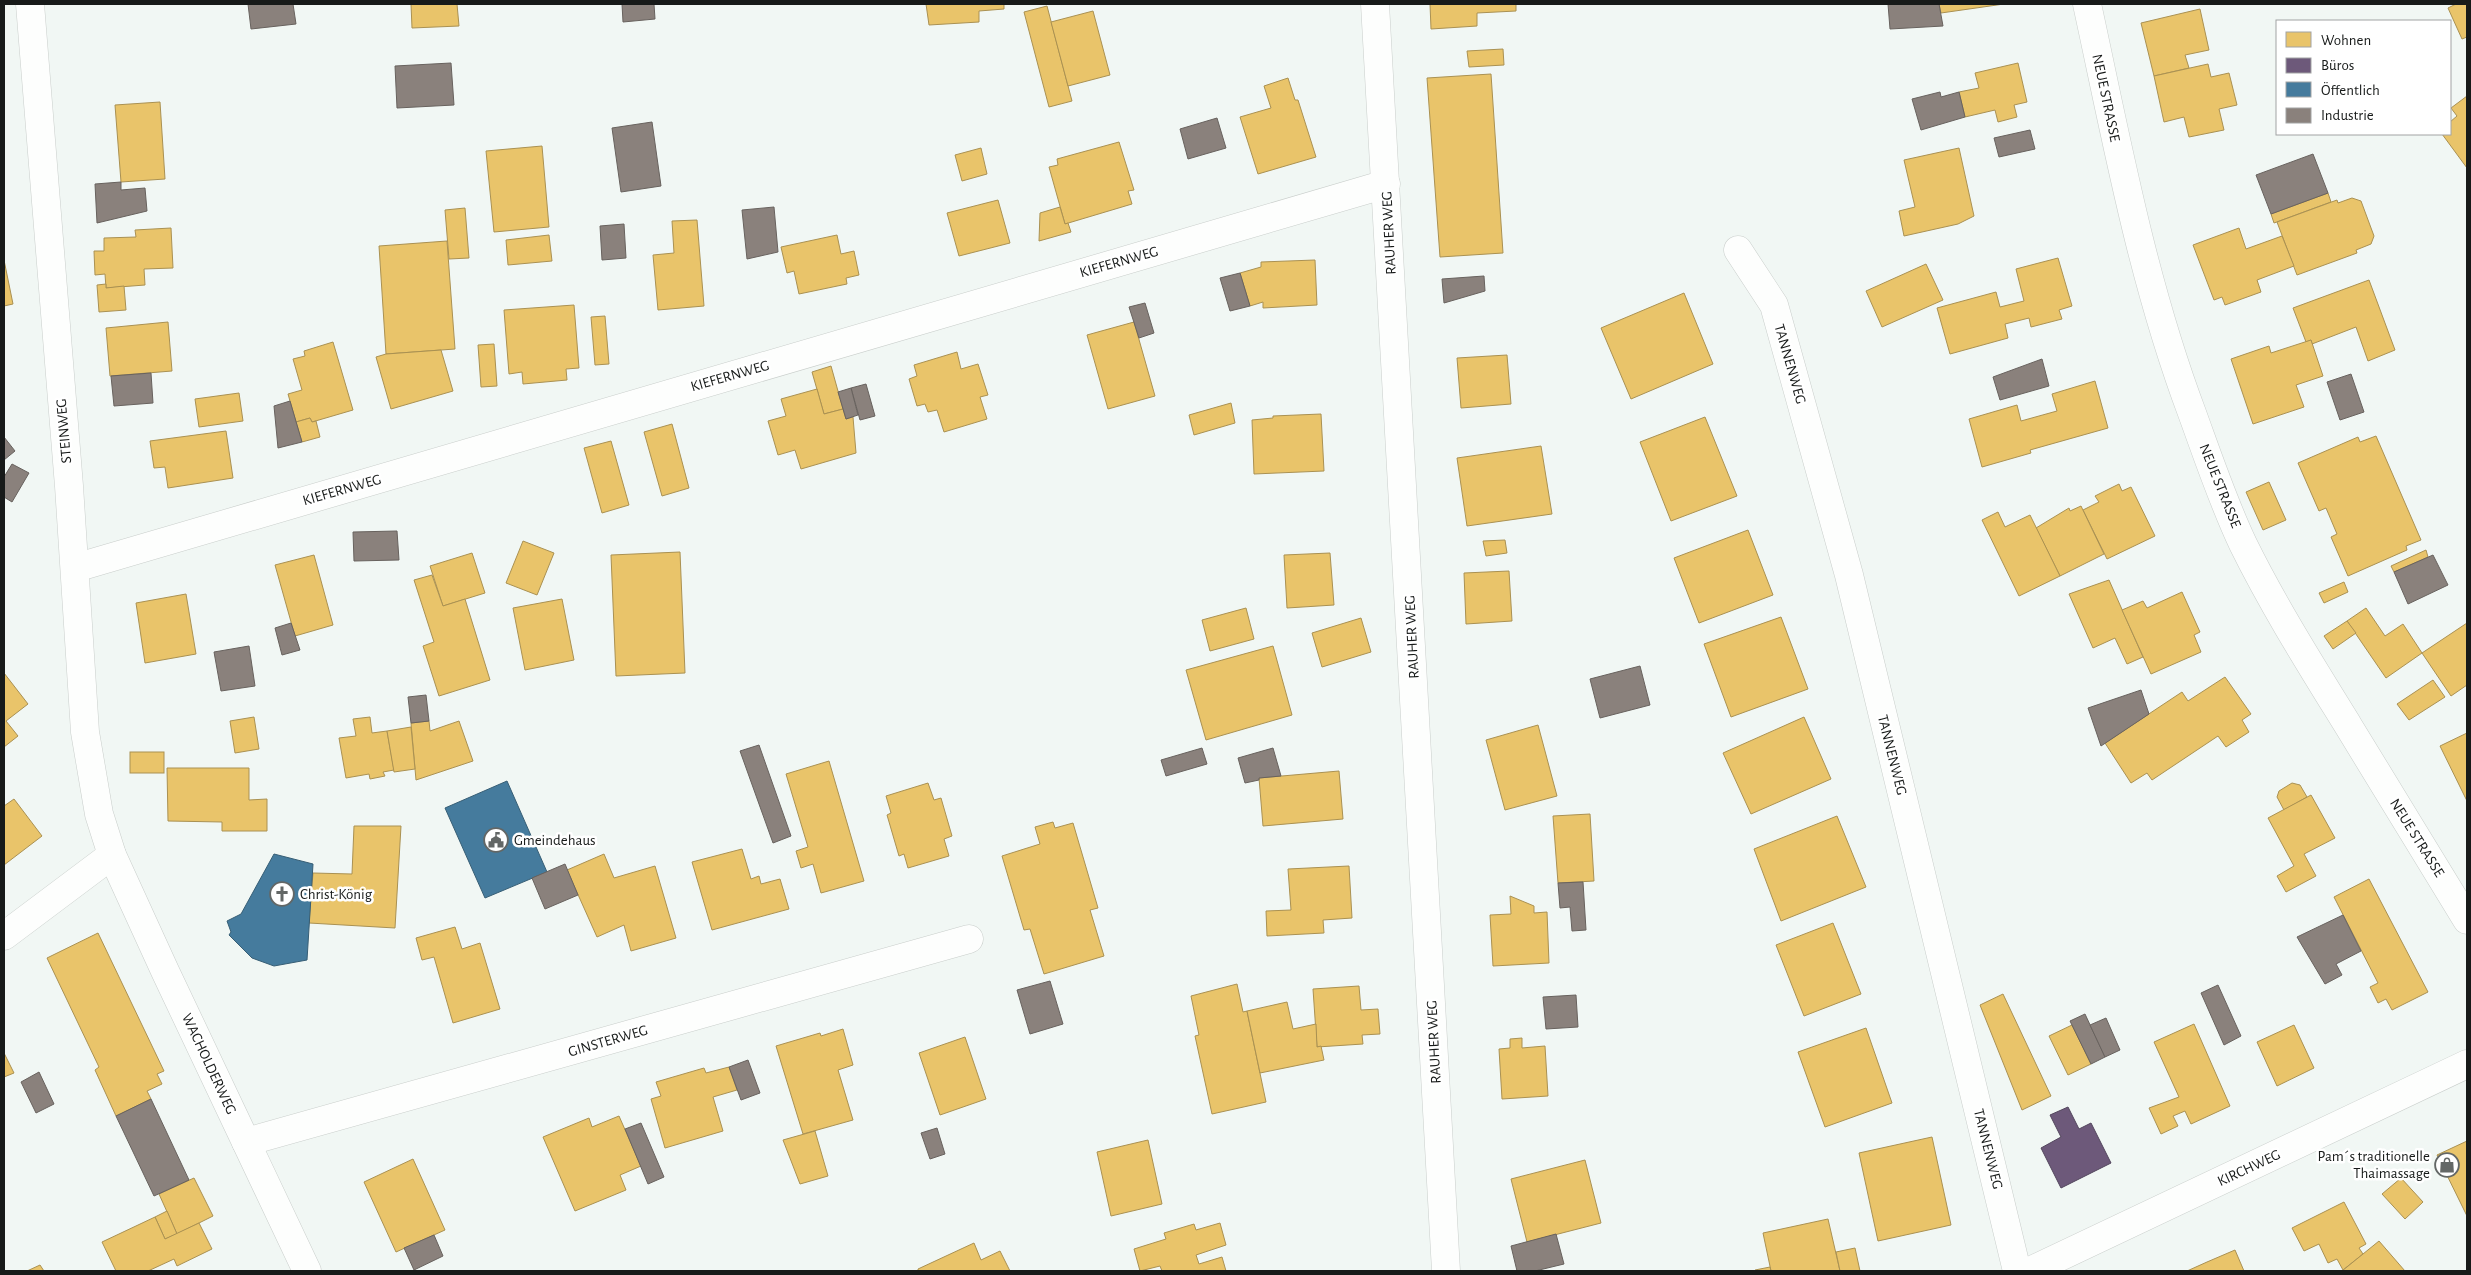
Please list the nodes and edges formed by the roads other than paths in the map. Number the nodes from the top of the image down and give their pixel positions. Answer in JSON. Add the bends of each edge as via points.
{"nodes":[{"id":1,"x":30,"y":4,"type":"edge"},
{"id":2,"x":1376,"y":4,"type":"edge"},
{"id":3,"x":2087,"y":4,"type":"edge"},
{"id":4,"x":1386,"y":184,"type":"junction"},
{"id":5,"x":1738,"y":250,"type":"dead end"},
{"id":6,"x":74,"y":568,"type":"junction"},
{"id":7,"x":112,"y":855,"type":"junction"},
{"id":8,"x":2467,"y":920,"type":"edge"},
{"id":9,"x":4,"y":936,"type":"edge"},
{"id":10,"x":969,"y":939,"type":"dead end"},
{"id":11,"x":2467,"y":1064,"type":"edge"},
{"id":12,"x":246,"y":1142,"type":"junction"},
{"id":13,"x":307,"y":1271,"type":"edge"},
{"id":14,"x":1446,"y":1271,"type":"edge"},
{"id":15,"x":2017,"y":1271,"type":"edge"},
{"id":16,"x":2030,"y":1271,"type":"edge"}],
"edges":[{"from":1,"to":6,"type":"street","name":"STEINWEG"},
{"from":2,"to":4,"type":"street","name":"RAUHER WEG"},
{"from":3,"to":8,"type":"street","name":"NEUE STRASSE","via":[[2141,249],[2173,360],[2243,543],[2300,646]]},
{"from":4,"to":6,"type":"street","name":"KIEFERNWEG"},
{"from":4,"to":14,"type":"street","name":"RAUHER WEG"},
{"from":5,"to":15,"type":"street","name":"TANNENWEG","via":[[1774,305],[1849,575]]},
{"from":6,"to":7,"type":"street","name":"STEINWEG","via":[[88,762]]},
{"from":7,"to":9,"type":"street"},
{"from":7,"to":12,"type":"street","name":"WACHOLDERWEG"},
{"from":10,"to":12,"type":"street","name":"GINSTERWEG"},
{"from":11,"to":16,"type":"street","name":"KIRCHWEG"},
{"from":12,"to":13,"type":"street","name":"WACHOLDERWEG"}]}
